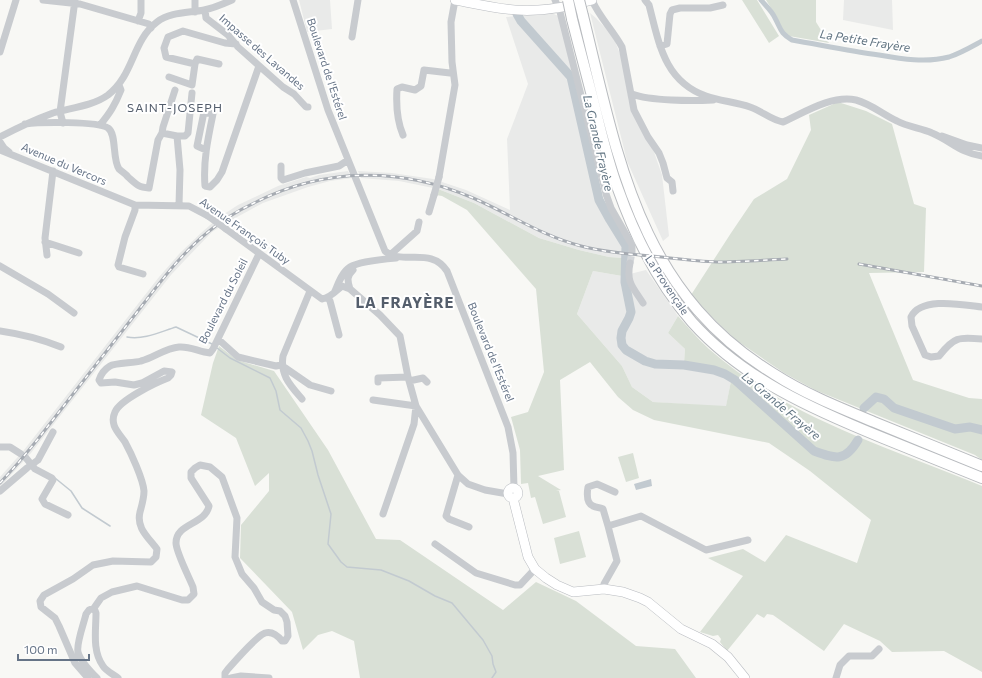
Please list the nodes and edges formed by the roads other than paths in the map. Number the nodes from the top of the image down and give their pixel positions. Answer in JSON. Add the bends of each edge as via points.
{"nodes":[{"id":1,"x":16,"y":0,"type":"edge"},
{"id":2,"x":43,"y":0,"type":"edge"},
{"id":3,"x":141,"y":0,"type":"edge"},
{"id":4,"x":194,"y":0,"type":"edge"},
{"id":5,"x":232,"y":0,"type":"edge"},
{"id":6,"x":358,"y":0,"type":"edge"},
{"id":7,"x":455,"y":0,"type":"edge"},
{"id":8,"x":485,"y":0,"type":"edge"},
{"id":9,"x":568,"y":0,"type":"edge"},
{"id":10,"x":579,"y":0,"type":"edge"},
{"id":11,"x":592,"y":0,"type":"edge"},
{"id":12,"x":75,"y":1,"type":"edge"},
{"id":13,"x":294,"y":1,"type":"edge"},
{"id":14,"x":647,"y":2,"type":"edge"},
{"id":15,"x":556,"y":4,"type":"edge"},
{"id":16,"x":723,"y":5,"type":"dead end"},
{"id":17,"x":204,"y":10,"type":"junction"},
{"id":18,"x":196,"y":12,"type":"junction"},
{"id":19,"x":138,"y":21,"type":"junction"},
{"id":20,"x":151,"y":28,"type":"junction"},
{"id":21,"x":352,"y":37,"type":"dead end"},
{"id":22,"x":236,"y":44,"type":"junction"},
{"id":23,"x":660,"y":46,"type":"junction"},
{"id":24,"x":0,"y":52,"type":"edge"},
{"id":25,"x":195,"y":64,"type":"junction"},
{"id":26,"x":219,"y":64,"type":"dead end"},
{"id":27,"x":259,"y":66,"type":"junction"},
{"id":28,"x":453,"y":72,"type":"junction"},
{"id":29,"x":169,"y":77,"type":"dead end"},
{"id":30,"x":118,"y":85,"type":"junction"},
{"id":31,"x":176,"y":90,"type":"dead end"},
{"id":32,"x":192,"y":93,"type":"dead end"},
{"id":33,"x":632,"y":94,"type":"junction"},
{"id":34,"x":718,"y":100,"type":"junction"},
{"id":35,"x":308,"y":107,"type":"dead end"},
{"id":36,"x":60,"y":112,"type":"junction"},
{"id":37,"x":63,"y":123,"type":"junction"},
{"id":38,"x":100,"y":125,"type":"junction"},
{"id":39,"x":22,"y":126,"type":"junction"},
{"id":40,"x":0,"y":131,"type":"edge"},
{"id":41,"x":162,"y":132,"type":"junction"},
{"id":42,"x":932,"y":133,"type":"junction"},
{"id":43,"x":177,"y":136,"type":"junction"},
{"id":44,"x":403,"y":136,"type":"dead end"},
{"id":45,"x":0,"y":137,"type":"edge"},
{"id":46,"x":0,"y":142,"type":"edge"},
{"id":47,"x":982,"y":148,"type":"edge"},
{"id":48,"x":0,"y":150,"type":"edge"},
{"id":49,"x":206,"y":150,"type":"junction"},
{"id":50,"x":11,"y":154,"type":"junction"},
{"id":51,"x":982,"y":156,"type":"edge"},
{"id":52,"x":348,"y":160,"type":"junction"},
{"id":53,"x":281,"y":166,"type":"dead end"},
{"id":54,"x":53,"y":171,"type":"junction"},
{"id":55,"x":673,"y":191,"type":"dead end"},
{"id":56,"x":109,"y":195,"type":"joint"},
{"id":57,"x":135,"y":204,"type":"junction"},
{"id":58,"x":179,"y":205,"type":"junction"},
{"id":59,"x":429,"y":212,"type":"dead end"},
{"id":60,"x":419,"y":222,"type":"dead end"},
{"id":61,"x":46,"y":242,"type":"junction"},
{"id":62,"x":632,"y":252,"type":"tunnel mouth"},
{"id":63,"x":79,"y":253,"type":"dead end"},
{"id":64,"x":47,"y":254,"type":"dead end"},
{"id":65,"x":259,"y":254,"type":"junction"},
{"id":66,"x":386,"y":255,"type":"junction"},
{"id":67,"x":366,"y":263,"type":"junction"},
{"id":68,"x":630,"y":263,"type":"tunnel mouth"},
{"id":69,"x":0,"y":266,"type":"edge"},
{"id":70,"x":143,"y":274,"type":"dead end"},
{"id":71,"x":350,"y":289,"type":"junction"},
{"id":72,"x":310,"y":291,"type":"junction"},
{"id":73,"x":334,"y":291,"type":"junction"},
{"id":74,"x":328,"y":298,"type":"junction"},
{"id":75,"x":643,"y":303,"type":"dead end"},
{"id":76,"x":982,"y":307,"type":"edge"},
{"id":77,"x":74,"y":313,"type":"dead end"},
{"id":78,"x":0,"y":331,"type":"edge"},
{"id":79,"x":339,"y":335,"type":"dead end"},
{"id":80,"x":982,"y":339,"type":"edge"},
{"id":81,"x":216,"y":344,"type":"junction"},
{"id":82,"x":61,"y":347,"type":"dead end"},
{"id":83,"x":281,"y":365,"type":"junction"},
{"id":84,"x":408,"y":379,"type":"junction"},
{"id":85,"x":427,"y":379,"type":"dead end"},
{"id":86,"x":378,"y":382,"type":"dead end"},
{"id":87,"x":331,"y":391,"type":"dead end"},
{"id":88,"x":302,"y":399,"type":"dead end"},
{"id":89,"x":373,"y":400,"type":"dead end"},
{"id":90,"x":416,"y":406,"type":"junction"},
{"id":91,"x":53,"y":432,"type":"dead end"},
{"id":92,"x":0,"y":447,"type":"edge"},
{"id":93,"x":32,"y":464,"type":"junction"},
{"id":94,"x":982,"y":466,"type":"edge"},
{"id":95,"x":458,"y":475,"type":"junction"},
{"id":96,"x":982,"y":478,"type":"edge"},
{"id":97,"x":0,"y":491,"type":"edge"},
{"id":98,"x":615,"y":492,"type":"dead end"},
{"id":99,"x":512,"y":493,"type":"junction"},
{"id":100,"x":68,"y":514,"type":"dead end"},
{"id":101,"x":383,"y":514,"type":"dead end"},
{"id":102,"x":608,"y":526,"type":"junction"},
{"id":103,"x":469,"y":527,"type":"dead end"},
{"id":104,"x":748,"y":540,"type":"dead end"},
{"id":105,"x":434,"y":544,"type":"dead end"},
{"id":106,"x":535,"y":569,"type":"junction"},
{"id":107,"x":604,"y":589,"type":"junction"},
{"id":108,"x":94,"y":608,"type":"junction"},
{"id":109,"x":878,"y":649,"type":"dead end"},
{"id":110,"x":88,"y":678,"type":"edge"},
{"id":111,"x":97,"y":678,"type":"edge"},
{"id":112,"x":118,"y":678,"type":"edge"},
{"id":113,"x":225,"y":678,"type":"edge"},
{"id":114,"x":231,"y":678,"type":"edge"},
{"id":115,"x":269,"y":678,"type":"edge"},
{"id":116,"x":745,"y":678,"type":"edge"},
{"id":117,"x":836,"y":678,"type":"edge"}],
"edges":[{"from":1,"to":24,"type":"street"},
{"from":2,"to":12,"type":"street"},
{"from":3,"to":19,"type":"street"},
{"from":4,"to":18,"type":"street"},
{"from":5,"to":17,"type":"street"},
{"from":6,"to":21,"type":"street"},
{"from":7,"to":15,"type":"main road","via":[[508,10],[528,10]]},
{"from":7,"to":28,"type":"street","via":[[451,22]]},
{"from":8,"to":15,"type":"main road","via":[[519,5]]},
{"from":9,"to":15,"type":"main road"},
{"from":9,"to":96,"type":"highway","name":"La Provençale","bridge":true,"via":[[610,164],[626,212],[654,269],[693,323],[721,350],[784,393],[841,421]]},
{"from":10,"to":94,"type":"highway","name":"La Provençale","bridge":true,"via":[[611,129],[635,204],[664,264],[686,297],[732,344],[753,361],[794,386],[845,410]]},
{"from":11,"to":15,"type":"main road"},
{"from":11,"to":33,"type":"street","via":[[622,47],[629,90]]},
{"from":12,"to":19,"type":"street"},
{"from":12,"to":36,"type":"street"},
{"from":13,"to":52,"type":"street","name":"Boulevard de l'Estérel","via":[[328,110]]},
{"from":14,"to":23,"type":"street"},
{"from":15,"to":62,"type":"street","via":[[606,194],[632,245]]},
{"from":16,"to":23,"type":"street","via":[[672,10],[667,44]]},
{"from":17,"to":18,"type":"street"},
{"from":17,"to":22,"type":"street","name":"Impasse des Lavandes","via":[[206,18]]},
{"from":18,"to":20,"type":"street","via":[[163,18]]},
{"from":19,"to":20,"type":"street","via":[[149,24]]},
{"from":20,"to":30,"type":"street","via":[[143,38],[125,77]]},
{"from":22,"to":25,"type":"street","via":[[183,31],[168,38],[164,48],[166,57]]},
{"from":22,"to":27,"type":"street","name":"Impasse des Lavandes"},
{"from":23,"to":34,"type":"street","via":[[667,65],[679,79],[704,96]]},
{"from":25,"to":26,"type":"street","via":[[197,59]]},
{"from":25,"to":29,"type":"street","via":[[192,85]]},
{"from":27,"to":35,"type":"street","name":"Impasse des Lavandes"},
{"from":27,"to":49,"type":"street","via":[[222,172],[210,187],[206,186],[204,176]]},
{"from":28,"to":44,"type":"street","via":[[424,70],[421,86],[415,90],[402,87],[397,89],[399,127]]},
{"from":28,"to":59,"type":"street","bridge":true,"via":[[453,102],[440,177]]},
{"from":30,"to":36,"type":"street","via":[[107,96]]},
{"from":30,"to":38,"type":"street","via":[[121,90],[116,103]]},
{"from":31,"to":41,"type":"street"},
{"from":32,"to":43,"type":"street","via":[[188,133],[185,136]]},
{"from":33,"to":34,"type":"street","via":[[644,98]]},
{"from":33,"to":55,"type":"street","via":[[638,121],[659,153],[667,178],[672,182]]},
{"from":34,"to":42,"type":"street","via":[[751,107],[784,122],[831,101],[857,100],[896,121]]},
{"from":36,"to":37,"type":"street"},
{"from":36,"to":39,"type":"street"},
{"from":37,"to":38,"type":"street"},
{"from":37,"to":39,"type":"street","via":[[47,122]]},
{"from":38,"to":41,"type":"street","via":[[112,133],[119,168],[139,187],[149,188],[158,140]]},
{"from":39,"to":40,"type":"street"},
{"from":39,"to":45,"type":"street"},
{"from":41,"to":43,"type":"street"},
{"from":42,"to":47,"type":"street"},
{"from":42,"to":51,"type":"street","via":[[960,150]]},
{"from":43,"to":58,"type":"street","via":[[180,170]]},
{"from":46,"to":50,"type":"street","name":"Avenue du Vercors"},
{"from":48,"to":50,"type":"street","name":"Avenue du Vercors"},
{"from":49,"to":49,"type":"street","via":[[213,114],[204,112],[197,146]]},
{"from":50,"to":54,"type":"street","name":"Avenue du Vercors"},
{"from":52,"to":53,"type":"street","via":[[339,166],[283,180]]},
{"from":52,"to":66,"type":"street","name":"Boulevard de l'Estérel"},
{"from":54,"to":56,"type":"street","name":"Avenue du Vercors"},
{"from":54,"to":61,"type":"street"},
{"from":56,"to":57,"type":"street","name":"Avenue François Tuby"},
{"from":57,"to":58,"type":"street","name":"Avenue François Tuby"},
{"from":57,"to":70,"type":"street","via":[[118,264],[119,267]]},
{"from":58,"to":65,"type":"street","name":"Avenue François Tuby","bridge":true,"via":[[189,206],[208,216]]},
{"from":60,"to":66,"type":"street","via":[[417,231]]},
{"from":61,"to":63,"type":"street"},
{"from":61,"to":64,"type":"street"},
{"from":65,"to":72,"type":"street","name":"Avenue François Tuby"},
{"from":65,"to":81,"type":"street","name":"Boulevard du Soleil"},
{"from":66,"to":67,"type":"street","name":"Boulevard de l'Estérel"},
{"from":66,"to":99,"type":"street","name":"Boulevard de l'Estérel","via":[[426,257],[442,263],[446,270],[508,427],[513,453]]},
{"from":67,"to":71,"type":"street","name":"Boulevard de l'Estérel","via":[[349,274],[347,279]]},
{"from":67,"to":73,"type":"street","name":"Boulevard de l'Estérel","via":[[349,268]]},
{"from":68,"to":75,"type":"street","via":[[629,280]]},
{"from":69,"to":77,"type":"street","via":[[48,294]]},
{"from":71,"to":73,"type":"street","via":[[342,286]]},
{"from":71,"to":84,"type":"street","via":[[400,336]]},
{"from":72,"to":74,"type":"street","name":"Avenue François Tuby","via":[[322,299]]},
{"from":72,"to":83,"type":"street"},
{"from":73,"to":74,"type":"street"},
{"from":74,"to":79,"type":"street"},
{"from":76,"to":80,"type":"street","via":[[931,304],[916,310],[911,317],[912,326],[925,355],[931,357],[939,356],[948,344],[958,338]]},
{"from":78,"to":82,"type":"street","via":[[44,340]]},
{"from":81,"to":83,"type":"street","via":[[238,357]]},
{"from":81,"to":110,"type":"street","name":"Boulevard du Soleil","via":[[210,353],[178,347],[144,361],[112,365],[105,370],[99,380],[101,384],[115,382],[134,385],[164,371],[172,372],[168,378],[124,402],[114,413],[113,421],[125,442],[144,489],[139,522],[142,531],[157,549],[156,557],[151,562],[113,561],[94,565],[44,595],[40,601],[41,607],[55,618],[60,626],[75,663]]},
{"from":83,"to":87,"type":"street","via":[[310,385]]},
{"from":83,"to":88,"type":"street","via":[[288,383]]},
{"from":84,"to":85,"type":"street"},
{"from":84,"to":86,"type":"street","via":[[378,378]]},
{"from":84,"to":90,"type":"street"},
{"from":89,"to":90,"type":"street"},
{"from":90,"to":95,"type":"street"},
{"from":90,"to":101,"type":"street","via":[[414,424]]},
{"from":91,"to":93,"type":"street","via":[[38,460]]},
{"from":92,"to":93,"type":"street","via":[[14,448]]},
{"from":93,"to":97,"type":"street"},
{"from":93,"to":100,"type":"street","via":[[35,469],[53,480],[42,499],[45,504]]},
{"from":95,"to":99,"type":"street","via":[[468,484],[485,490]]},
{"from":95,"to":103,"type":"street","via":[[446,516]]},
{"from":98,"to":102,"type":"street","via":[[597,484],[588,487],[588,501],[593,506],[603,509]]},
{"from":99,"to":106,"type":"main road","via":[[528,557]]},
{"from":102,"to":104,"type":"street","via":[[641,516],[706,550]]},
{"from":102,"to":107,"type":"street","via":[[617,561],[604,584]]},
{"from":105,"to":106,"type":"street","via":[[476,573],[515,585],[520,585]]},
{"from":106,"to":107,"type":"main road","via":[[557,585],[573,592]]},
{"from":107,"to":116,"type":"main road","via":[[623,592],[648,602],[681,628],[712,644],[728,657]]},
{"from":108,"to":111,"type":"street","via":[[86,614],[78,652]]},
{"from":108,"to":112,"type":"street","via":[[98,657],[103,667]]},
{"from":108,"to":113,"type":"street","via":[[101,598],[112,592],[137,586],[182,600],[191,598],[194,594],[193,587],[176,543],[182,530],[207,513],[209,506],[191,478],[192,472],[200,465],[210,467],[222,477],[236,518],[234,557],[242,574],[262,602],[285,616],[288,636],[286,641],[272,633],[265,633],[257,638],[228,669]]},
{"from":109,"to":117,"type":"street","via":[[872,656],[849,656],[840,665]]},
{"from":114,"to":115,"type":"street"}]}
